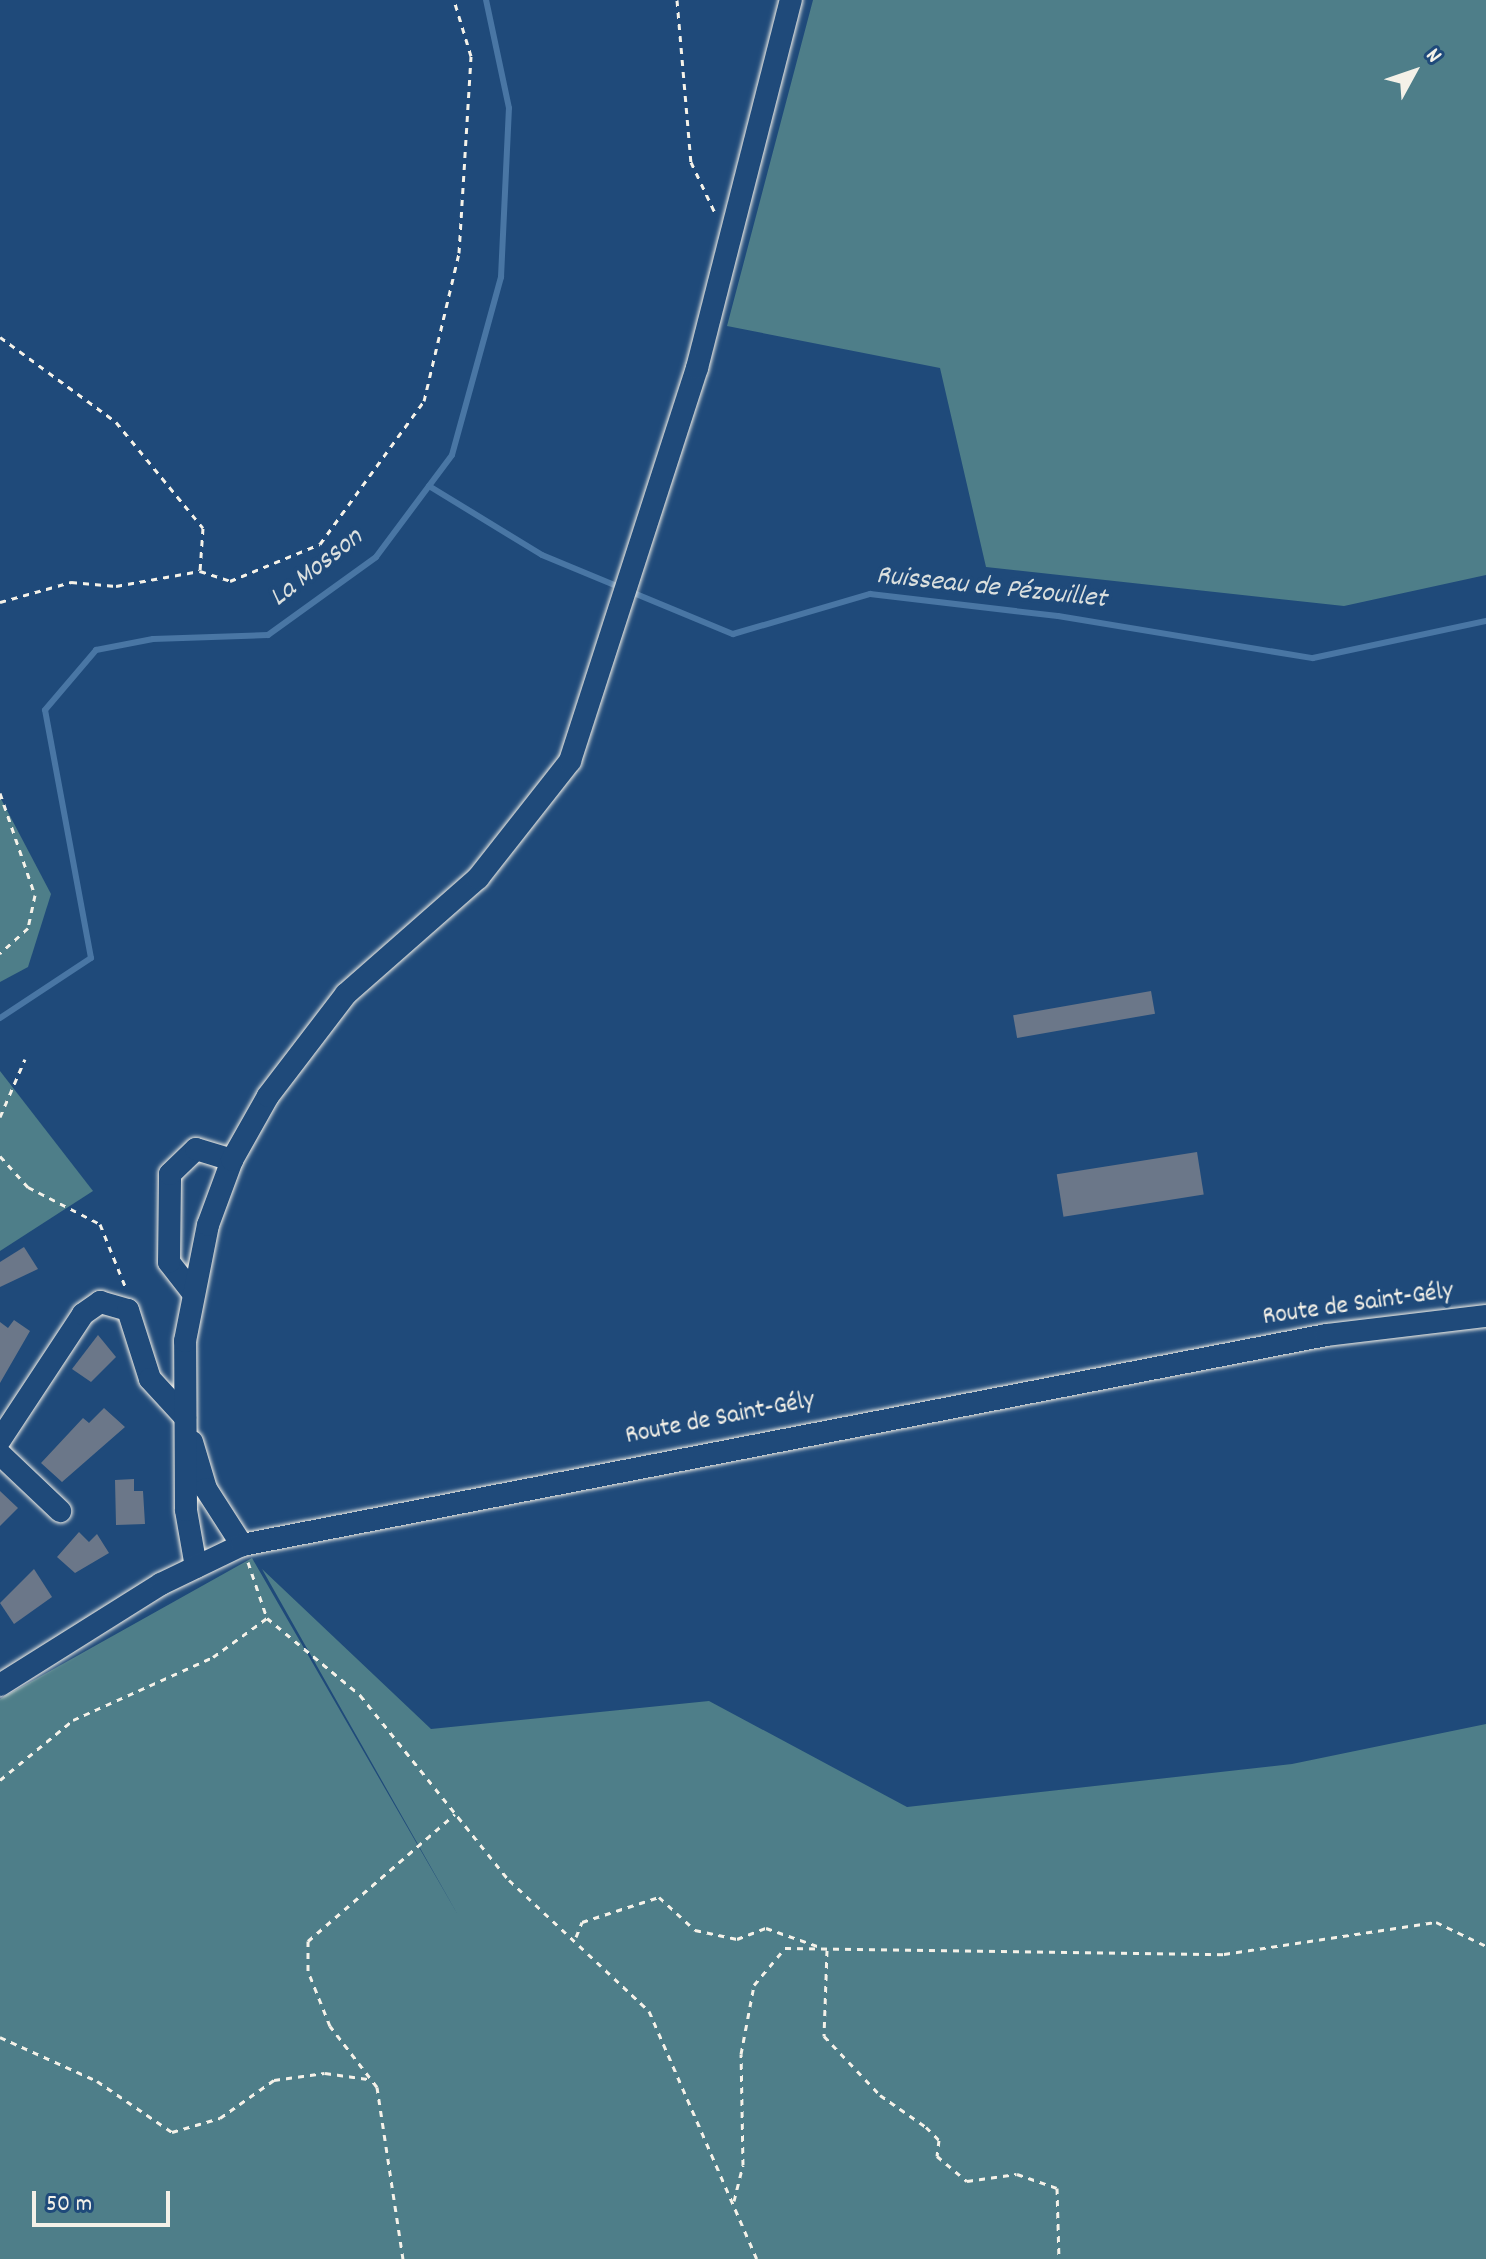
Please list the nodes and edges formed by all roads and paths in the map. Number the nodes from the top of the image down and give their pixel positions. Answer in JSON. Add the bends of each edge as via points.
{"nodes":[{"id":1,"x":454,"y":0,"type":"edge"},
{"id":2,"x":677,"y":0,"type":"edge"},
{"id":3,"x":791,"y":0,"type":"edge"},
{"id":4,"x":732,"y":230,"type":"junction"},
{"id":5,"x":0,"y":337,"type":"edge"},
{"id":6,"x":200,"y":571,"type":"junction"},
{"id":7,"x":0,"y":602,"type":"edge"},
{"id":8,"x":0,"y":793,"type":"edge"},
{"id":9,"x":0,"y":953,"type":"edge"},
{"id":10,"x":25,"y":1059,"type":"dead end"},
{"id":11,"x":0,"y":1117,"type":"edge"},
{"id":12,"x":0,"y":1156,"type":"edge"},
{"id":13,"x":232,"y":1160,"type":"junction"},
{"id":14,"x":193,"y":1293,"type":"junction"},
{"id":15,"x":128,"y":1310,"type":"junction"},
{"id":16,"x":1486,"y":1316,"type":"edge"},
{"id":17,"x":185,"y":1417,"type":"junction"},
{"id":18,"x":0,"y":1440,"type":"edge"},
{"id":19,"x":0,"y":1454,"type":"edge"},
{"id":20,"x":60,"y":1511,"type":"dead end"},
{"id":21,"x":242,"y":1545,"type":"junction"},
{"id":22,"x":196,"y":1567,"type":"junction"},
{"id":23,"x":267,"y":1618,"type":"junction"},
{"id":24,"x":0,"y":1685,"type":"edge"},
{"id":25,"x":0,"y":1780,"type":"edge"},
{"id":26,"x":455,"y":1814,"type":"junction"},
{"id":27,"x":576,"y":1938,"type":"junction"},
{"id":28,"x":1486,"y":1946,"type":"edge"},
{"id":29,"x":826,"y":1949,"type":"junction"},
{"id":30,"x":0,"y":2037,"type":"edge"},
{"id":31,"x":368,"y":2079,"type":"junction"},
{"id":32,"x":734,"y":2201,"type":"junction"},
{"id":33,"x":403,"y":2259,"type":"edge"},
{"id":34,"x":757,"y":2259,"type":"edge"},
{"id":35,"x":1059,"y":2259,"type":"edge"}],
"edges":[{"from":1,"to":6,"type":"path","via":[[471,56],[459,253],[424,401],[320,544],[230,581]]},
{"from":2,"to":4,"type":"path","via":[[691,162],[717,216]]},
{"from":3,"to":4,"type":"street"},
{"from":4,"to":13,"type":"street","via":[[623,602],[570,761],[533,817],[445,910],[346,994],[276,1084]]},
{"from":5,"to":6,"type":"path","via":[[116,422],[203,528]]},
{"from":6,"to":7,"type":"path","via":[[116,586],[71,582]]},
{"from":8,"to":9,"type":"path","via":[[35,895],[28,928]]},
{"from":10,"to":11,"type":"path"},
{"from":12,"to":15,"type":"path","via":[[28,1187],[100,1224],[122,1264]]},
{"from":13,"to":14,"type":"street"},
{"from":13,"to":14,"type":"street","via":[[196,1149],[170,1174],[169,1262]]},
{"from":14,"to":17,"type":"street"},
{"from":15,"to":17,"type":"street","via":[[150,1379]]},
{"from":15,"to":18,"type":"street","via":[[100,1302],[83,1314]]},
{"from":16,"to":21,"type":"street","name":"Route de Saint-Gély","via":[[1326,1335]]},
{"from":17,"to":21,"type":"street","via":[[206,1489]]},
{"from":17,"to":22,"type":"street","via":[[186,1510]]},
{"from":19,"to":20,"type":"street"},
{"from":21,"to":22,"type":"street","name":"Route de Saint-Gély"},
{"from":21,"to":23,"type":"path"},
{"from":22,"to":24,"type":"street","name":"Route de Saint-Gély"},
{"from":23,"to":25,"type":"path","via":[[213,1657],[73,1720]]},
{"from":23,"to":26,"type":"path","via":[[360,1695]]},
{"from":26,"to":27,"type":"path","via":[[509,1880]]},
{"from":26,"to":31,"type":"path","via":[[308,1941],[308,1971],[330,2026]]},
{"from":27,"to":29,"type":"path","via":[[582,1922],[659,1897],[695,1930],[737,1939],[766,1928]]},
{"from":27,"to":32,"type":"path","via":[[649,2011]]},
{"from":28,"to":29,"type":"path","via":[[1436,1922],[1224,1954]]},
{"from":29,"to":32,"type":"path","via":[[785,1948],[754,1985],[741,2054],[743,2165]]},
{"from":29,"to":35,"type":"path","via":[[824,2036],[880,2095],[939,2140],[937,2156],[967,2181],[1017,2174],[1057,2188]]},
{"from":30,"to":31,"type":"path","via":[[97,2081],[172,2132],[220,2118],[274,2080],[325,2073]]},
{"from":31,"to":33,"type":"path","via":[[384,2115]]},
{"from":32,"to":34,"type":"path"}]}
